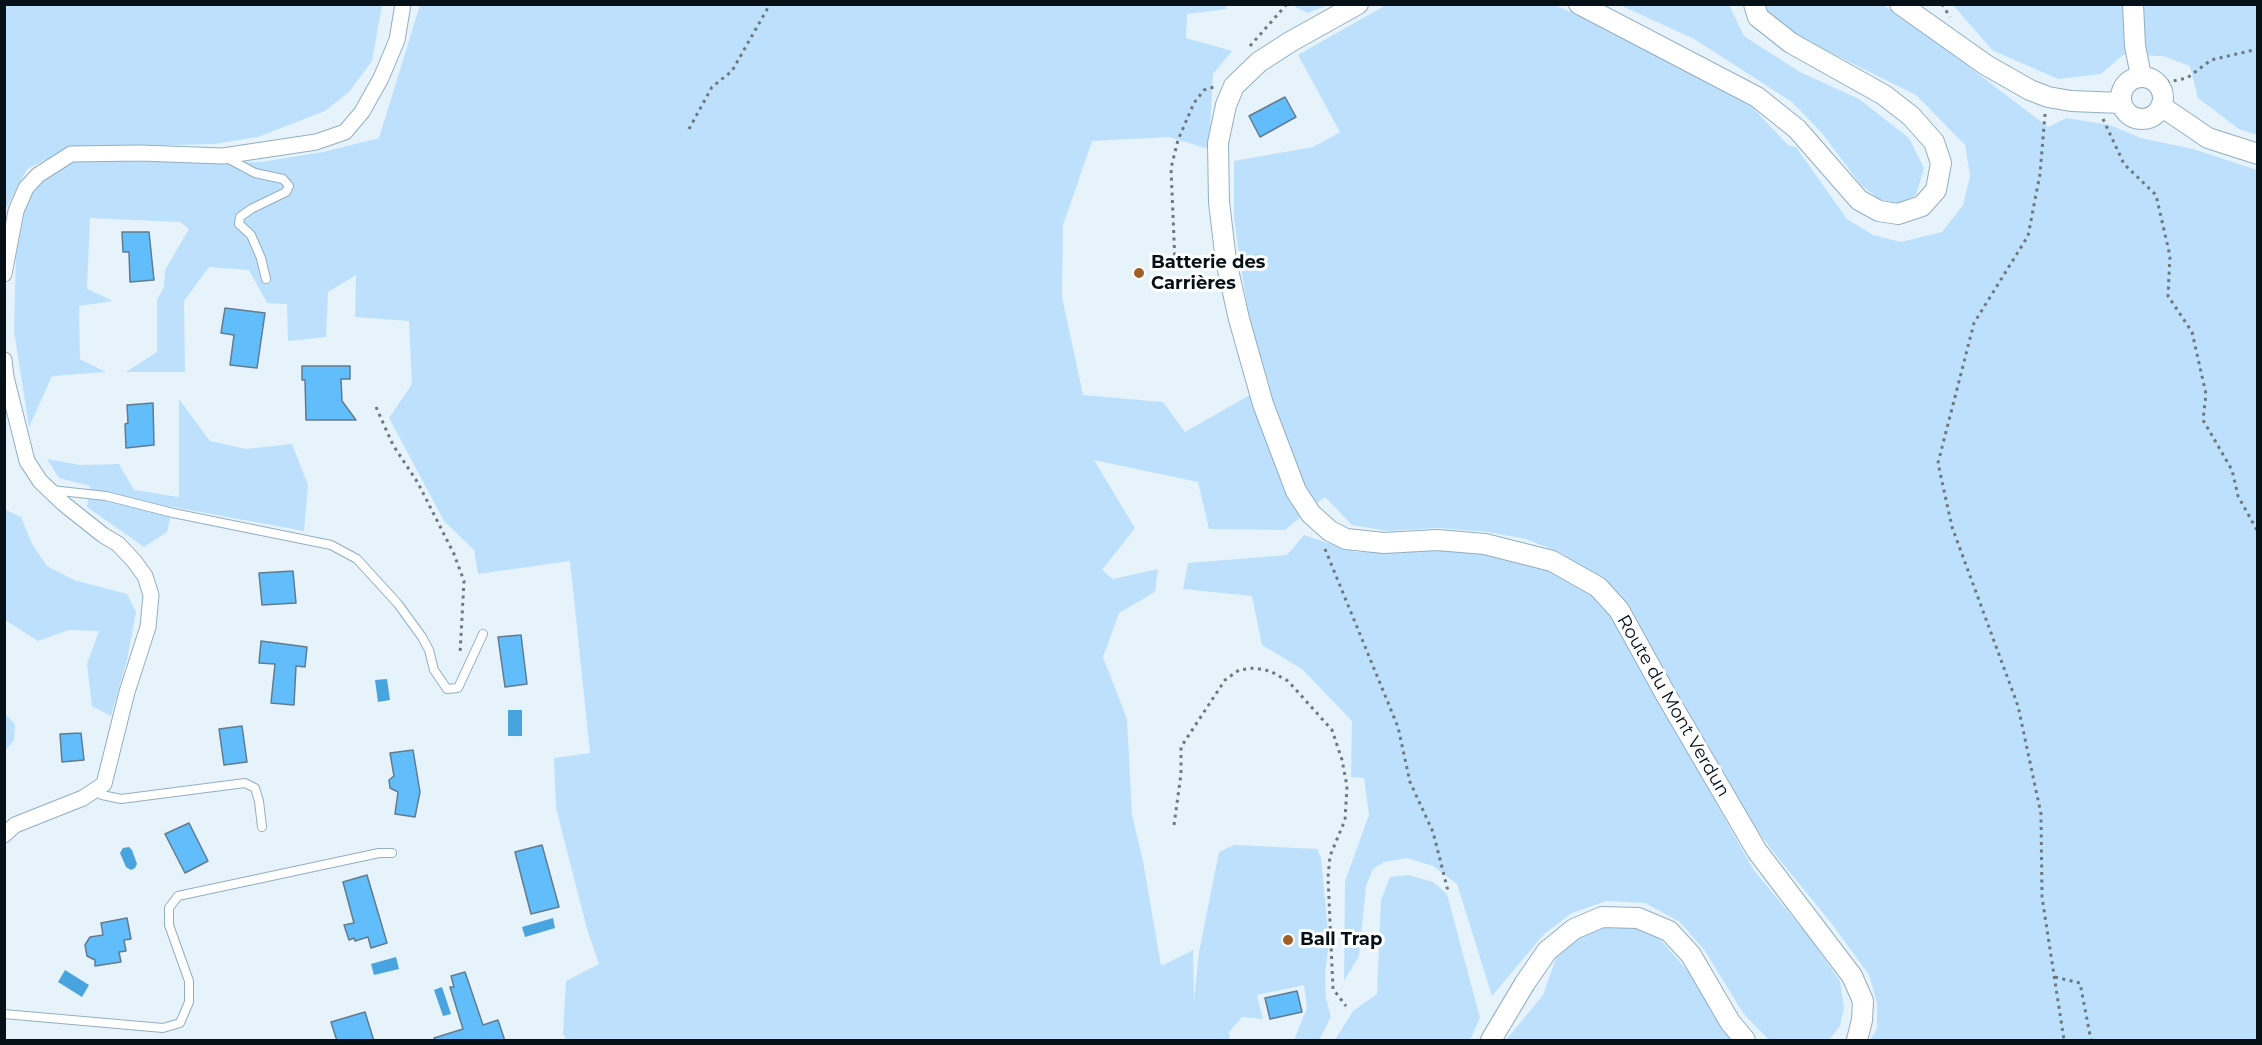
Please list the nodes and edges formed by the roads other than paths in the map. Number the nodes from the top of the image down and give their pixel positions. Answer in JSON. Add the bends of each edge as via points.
{"nodes":[{"id":1,"x":403,"y":4,"type":"edge"},
{"id":2,"x":1358,"y":4,"type":"edge"},
{"id":3,"x":1579,"y":4,"type":"edge"},
{"id":4,"x":1754,"y":4,"type":"edge"},
{"id":5,"x":1900,"y":4,"type":"edge"},
{"id":6,"x":2133,"y":4,"type":"edge"},
{"id":7,"x":2150,"y":80,"type":"junction"},
{"id":8,"x":2121,"y":102,"type":"junction"},
{"id":9,"x":2162,"y":106,"type":"junction"},
{"id":10,"x":2258,"y":154,"type":"edge"},
{"id":11,"x":223,"y":156,"type":"junction"},
{"id":12,"x":4,"y":274,"type":"edge"},
{"id":13,"x":266,"y":279,"type":"dead end"},
{"id":14,"x":4,"y":360,"type":"edge"},
{"id":15,"x":5,"y":377,"type":"edge"},
{"id":16,"x":49,"y":489,"type":"junction"},
{"id":17,"x":483,"y":634,"type":"dead end"},
{"id":18,"x":94,"y":790,"type":"junction"},
{"id":19,"x":262,"y":826,"type":"dead end"},
{"id":20,"x":4,"y":835,"type":"edge"},
{"id":21,"x":392,"y":853,"type":"dead end"},
{"id":22,"x":4,"y":1014,"type":"edge"},
{"id":23,"x":1491,"y":1041,"type":"edge"},
{"id":24,"x":1745,"y":1041,"type":"edge"},
{"id":25,"x":1857,"y":1041,"type":"edge"}],
"edges":[{"from":1,"to":11,"type":"street","via":[[397,40],[381,78],[362,112],[345,132],[316,142]]},
{"from":2,"to":25,"type":"street","name":"Route du Mont Verdun","via":[[1259,62],[1234,86],[1218,143],[1226,261],[1263,404],[1292,480],[1311,514],[1346,539],[1485,544],[1552,561],[1598,587],[1619,610],[1757,851],[1852,976],[1863,1001]]},
{"from":3,"to":4,"type":"street","via":[[1757,97],[1797,129],[1859,200],[1879,211],[1898,214],[1922,206],[1936,190],[1941,163],[1934,142],[1911,116],[1884,95],[1791,44],[1758,17]]},
{"from":5,"to":8,"type":"street","via":[[1986,65],[2030,90],[2048,97]]},
{"from":6,"to":7,"type":"street","via":[[2135,46]]},
{"from":7,"to":8,"type":"street","via":[[2132,78],[2125,84]]},
{"from":7,"to":9,"type":"street","via":[[2163,93]]},
{"from":8,"to":9,"type":"street","via":[[2132,117],[2142,119],[2159,112]]},
{"from":9,"to":10,"type":"street","via":[[2208,138]]},
{"from":11,"to":12,"type":"street","via":[[70,154],[26,188],[16,211]]},
{"from":11,"to":13,"type":"lane","via":[[255,173],[283,179],[289,186],[286,192],[240,217],[239,224],[251,235]]},
{"from":14,"to":15,"type":"street"},
{"from":15,"to":16,"type":"street","via":[[27,461]]},
{"from":16,"to":17,"type":"lane","via":[[106,496],[331,545],[357,559],[398,604],[422,637],[434,670],[447,689],[458,688]]},
{"from":16,"to":18,"type":"street","via":[[102,536],[118,544],[145,576],[152,595],[148,627],[104,784]]},
{"from":18,"to":19,"type":"lane","via":[[121,799],[245,783],[255,788]]},
{"from":18,"to":20,"type":"street","via":[[15,825]]},
{"from":21,"to":22,"type":"lane","via":[[178,896],[169,908],[169,926],[189,981],[189,1002],[180,1023],[163,1028]]},
{"from":23,"to":24,"type":"street","via":[[1547,951],[1574,928],[1602,917],[1638,918],[1668,931],[1691,955]]}]}
